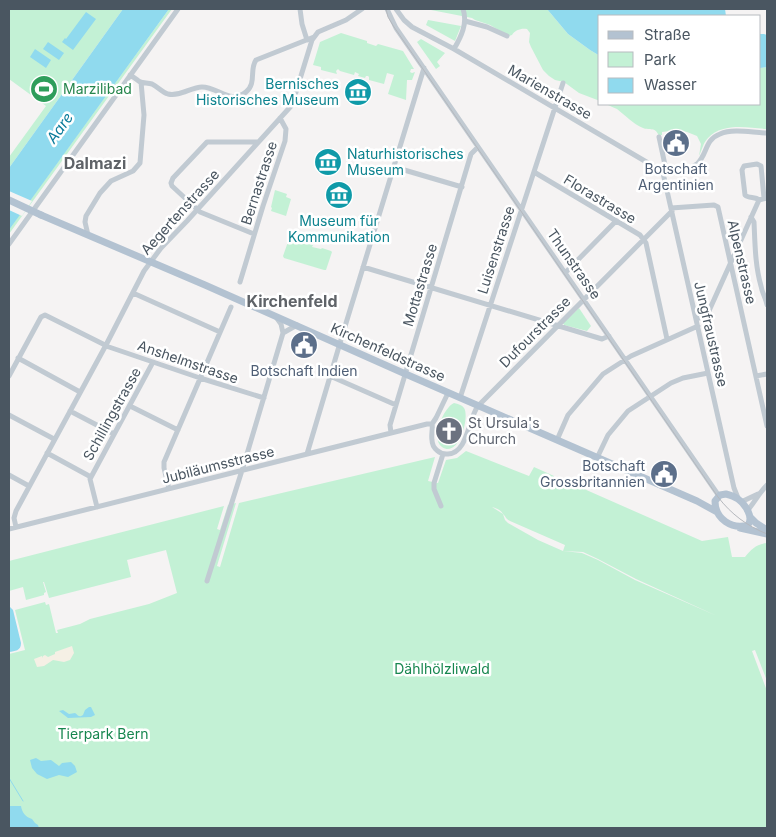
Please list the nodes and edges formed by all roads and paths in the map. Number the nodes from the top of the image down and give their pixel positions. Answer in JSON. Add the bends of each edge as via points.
{"nodes":[{"id":1,"x":178,"y":9,"type":"edge"},
{"id":2,"x":300,"y":9,"type":"edge"},
{"id":3,"x":362,"y":9,"type":"edge"},
{"id":4,"x":387,"y":9,"type":"edge"},
{"id":5,"x":396,"y":9,"type":"edge"},
{"id":6,"x":463,"y":9,"type":"edge"},
{"id":7,"x":465,"y":21,"type":"junction"},
{"id":8,"x":507,"y":36,"type":"dead end"},
{"id":9,"x":314,"y":37,"type":"junction"},
{"id":10,"x":308,"y":40,"type":"junction"},
{"id":11,"x":454,"y":49,"type":"junction"},
{"id":12,"x":424,"y":68,"type":"junction"},
{"id":13,"x":130,"y":75,"type":"junction"},
{"id":14,"x":141,"y":82,"type":"junction"},
{"id":15,"x":563,"y":82,"type":"dead end"},
{"id":16,"x":554,"y":108,"type":"junction"},
{"id":17,"x":280,"y":118,"type":"junction"},
{"id":18,"x":767,"y":133,"type":"edge"},
{"id":19,"x":659,"y":137,"type":"dead end"},
{"id":20,"x":258,"y":142,"type":"junction"},
{"id":21,"x":478,"y":147,"type":"junction"},
{"id":22,"x":394,"y":167,"type":"junction"},
{"id":23,"x":534,"y":172,"type":"junction"},
{"id":24,"x":663,"y":174,"type":"junction"},
{"id":25,"x":462,"y":187,"type":"junction"},
{"id":26,"x":763,"y":199,"type":"edge"},
{"id":27,"x":9,"y":200,"type":"edge"},
{"id":28,"x":521,"y":209,"type":"junction"},
{"id":29,"x":197,"y":210,"type":"junction"},
{"id":30,"x":671,"y":210,"type":"junction"},
{"id":31,"x":751,"y":217,"type":"junction"},
{"id":32,"x":616,"y":221,"type":"junction"},
{"id":33,"x":254,"y":234,"type":"junction"},
{"id":34,"x":88,"y":235,"type":"junction"},
{"id":35,"x":644,"y":239,"type":"junction"},
{"id":36,"x":9,"y":244,"type":"edge"},
{"id":37,"x":150,"y":262,"type":"junction"},
{"id":38,"x":731,"y":262,"type":"junction"},
{"id":39,"x":363,"y":267,"type":"junction"},
{"id":40,"x":565,"y":272,"type":"junction"},
{"id":41,"x":240,"y":282,"type":"dead end"},
{"id":42,"x":431,"y":288,"type":"junction"},
{"id":43,"x":133,"y":293,"type":"junction"},
{"id":44,"x":583,"y":299,"type":"junction"},
{"id":45,"x":490,"y":305,"type":"junction"},
{"id":46,"x":767,"y":305,"type":"edge"},
{"id":47,"x":231,"y":307,"type":"dead end"},
{"id":48,"x":276,"y":316,"type":"junction"},
{"id":49,"x":696,"y":318,"type":"junction"},
{"id":50,"x":297,"y":325,"type":"junction"},
{"id":51,"x":557,"y":325,"type":"junction"},
{"id":52,"x":698,"y":326,"type":"junction"},
{"id":53,"x":220,"y":332,"type":"junction"},
{"id":54,"x":283,"y":333,"type":"junction"},
{"id":55,"x":609,"y":336,"type":"junction"},
{"id":56,"x":668,"y":339,"type":"junction"},
{"id":57,"x":106,"y":345,"type":"junction"},
{"id":58,"x":340,"y":345,"type":"junction"},
{"id":59,"x":18,"y":358,"type":"junction"},
{"id":60,"x":625,"y":359,"type":"junction"},
{"id":61,"x":154,"y":362,"type":"junction"},
{"id":62,"x":708,"y":373,"type":"junction"},
{"id":63,"x":405,"y":374,"type":"junction"},
{"id":64,"x":767,"y":374,"type":"edge"},
{"id":65,"x":9,"y":376,"type":"edge"},
{"id":66,"x":330,"y":376,"type":"junction"},
{"id":67,"x":756,"y":376,"type":"junction"},
{"id":68,"x":200,"y":378,"type":"junction"},
{"id":69,"x":80,"y":392,"type":"junction"},
{"id":70,"x":448,"y":393,"type":"junction"},
{"id":71,"x":650,"y":396,"type":"junction"},
{"id":72,"x":264,"y":398,"type":"junction"},
{"id":73,"x":460,"y":398,"type":"junction"},
{"id":74,"x":396,"y":405,"type":"junction"},
{"id":75,"x":130,"y":406,"type":"junction"},
{"id":76,"x":478,"y":406,"type":"junction"},
{"id":77,"x":70,"y":411,"type":"junction"},
{"id":78,"x":9,"y":414,"type":"edge"},
{"id":79,"x":433,"y":422,"type":"junction"},
{"id":80,"x":767,"y":426,"type":"edge"},
{"id":81,"x":178,"y":430,"type":"junction"},
{"id":82,"x":391,"y":433,"type":"junction"},
{"id":83,"x":114,"y":434,"type":"junction"},
{"id":84,"x":54,"y":439,"type":"junction"},
{"id":85,"x":557,"y":440,"type":"junction"},
{"id":86,"x":47,"y":453,"type":"junction"},
{"id":87,"x":307,"y":454,"type":"junction"},
{"id":88,"x":443,"y":454,"type":"junction"},
{"id":89,"x":597,"y":458,"type":"junction"},
{"id":90,"x":242,"y":470,"type":"junction"},
{"id":91,"x":9,"y":475,"type":"edge"},
{"id":92,"x":91,"y":477,"type":"junction"},
{"id":93,"x":767,"y":485,"type":"edge"},
{"id":94,"x":29,"y":486,"type":"junction"},
{"id":95,"x":169,"y":489,"type":"junction"},
{"id":96,"x":759,"y":494,"type":"junction"},
{"id":97,"x":717,"y":499,"type":"junction"},
{"id":98,"x":740,"y":500,"type":"junction"},
{"id":99,"x":697,"y":501,"type":"junction"},
{"id":100,"x":440,"y":506,"type":"dead end"},
{"id":101,"x":97,"y":507,"type":"junction"},
{"id":102,"x":717,"y":512,"type":"junction"},
{"id":103,"x":749,"y":514,"type":"junction"},
{"id":104,"x":735,"y":526,"type":"junction"},
{"id":105,"x":16,"y":527,"type":"junction"},
{"id":106,"x":9,"y":529,"type":"edge"},
{"id":107,"x":767,"y":530,"type":"edge"},
{"id":108,"x":767,"y":534,"type":"edge"},
{"id":109,"x":207,"y":581,"type":"dead end"}],
"edges":[{"from":1,"to":13,"type":"street"},
{"from":2,"to":10,"type":"street"},
{"from":3,"to":9,"type":"street"},
{"from":4,"to":12,"type":"street","name":"Thunstrasse"},
{"from":5,"to":11,"type":"street","name":"Marienstrasse","via":[[408,24]]},
{"from":6,"to":7,"type":"street"},
{"from":7,"to":8,"type":"street","via":[[487,26]]},
{"from":7,"to":11,"type":"street"},
{"from":9,"to":10,"type":"street"},
{"from":9,"to":17,"type":"street","via":[[293,103]]},
{"from":10,"to":14,"type":"street","via":[[256,61],[251,87],[238,97],[200,87],[171,95],[152,84]]},
{"from":11,"to":16,"type":"street","name":"Marienstrasse"},
{"from":12,"to":21,"type":"street","name":"Thunstrasse"},
{"from":12,"to":22,"type":"street"},
{"from":13,"to":14,"type":"street"},
{"from":13,"to":36,"type":"street"},
{"from":14,"to":34,"type":"street","via":[[144,115],[140,163],[133,171],[108,184],[94,202],[85,217]]},
{"from":15,"to":16,"type":"street","name":"Luisenstrasse"},
{"from":16,"to":23,"type":"street","name":"Luisenstrasse"},
{"from":16,"to":24,"type":"street","name":"Marienstrasse"},
{"from":17,"to":20,"type":"street","name":"Aegertenstrasse"},
{"from":17,"to":33,"type":"street","name":"Bernastrasse","via":[[286,137]]},
{"from":18,"to":24,"type":"street","via":[[719,134],[708,142],[696,165]]},
{"from":19,"to":24,"type":"street","name":"Jungfraustrasse","via":[[665,165]]},
{"from":20,"to":29,"type":"street","name":"Aegertenstrasse"},
{"from":20,"to":29,"type":"street","via":[[207,142],[171,181],[172,186]]},
{"from":21,"to":25,"type":"street","name":"Mottastrasse","via":[[472,154]]},
{"from":21,"to":28,"type":"street","name":"Thunstrasse"},
{"from":22,"to":25,"type":"street"},
{"from":22,"to":39,"type":"street"},
{"from":23,"to":28,"type":"street","name":"Luisenstrasse"},
{"from":23,"to":32,"type":"street","name":"Florastrasse"},
{"from":24,"to":30,"type":"street","name":"Jungfraustrasse"},
{"from":25,"to":42,"type":"street","name":"Mottastrasse"},
{"from":26,"to":26,"type":"street","via":[[760,166],[745,165],[742,169],[744,194]]},
{"from":26,"to":31,"type":"street"},
{"from":27,"to":34,"type":"main road","name":"Kirchenfeldstrasse","bridge":true},
{"from":28,"to":40,"type":"street","name":"Thunstrasse"},
{"from":28,"to":45,"type":"street","name":"Luisenstrasse"},
{"from":29,"to":33,"type":"street"},
{"from":29,"to":37,"type":"street","name":"Aegertenstrasse"},
{"from":30,"to":35,"type":"street","name":"Dufourstrasse"},
{"from":30,"to":38,"type":"street","name":"Alpenstrasse","via":[[717,206]]},
{"from":30,"to":49,"type":"street","name":"Jungfraustrasse"},
{"from":31,"to":38,"type":"street"},
{"from":31,"to":46,"type":"street","via":[[758,273]]},
{"from":32,"to":35,"type":"street","name":"Florastrasse"},
{"from":32,"to":40,"type":"street"},
{"from":33,"to":41,"type":"street","name":"Bernastrasse"},
{"from":34,"to":37,"type":"main road","name":"Kirchenfeldstrasse"},
{"from":35,"to":44,"type":"street","name":"Dufourstrasse"},
{"from":35,"to":56,"type":"street","name":"Florastrasse"},
{"from":37,"to":43,"type":"street","name":"Aegertenstrasse"},
{"from":37,"to":48,"type":"main road","name":"Kirchenfeldstrasse"},
{"from":38,"to":49,"type":"street","via":[[708,313],[703,318]]},
{"from":38,"to":67,"type":"street","name":"Alpenstrasse"},
{"from":39,"to":42,"type":"street"},
{"from":39,"to":58,"type":"street"},
{"from":40,"to":44,"type":"street","name":"Thunstrasse"},
{"from":42,"to":45,"type":"street"},
{"from":42,"to":63,"type":"street","name":"Mottastrasse"},
{"from":43,"to":53,"type":"street"},
{"from":43,"to":57,"type":"street","name":"Aegertenstrasse"},
{"from":44,"to":51,"type":"street","name":"Dufourstrasse"},
{"from":44,"to":55,"type":"street","name":"Thunstrasse"},
{"from":45,"to":51,"type":"street"},
{"from":45,"to":73,"type":"street","name":"Luisenstrasse"},
{"from":47,"to":53,"type":"street"},
{"from":48,"to":50,"type":"main road","name":"Kirchenfeldstrasse"},
{"from":48,"to":54,"type":"street"},
{"from":49,"to":52,"type":"street","name":"Jungfraustrasse"},
{"from":50,"to":54,"type":"street"},
{"from":50,"to":58,"type":"main road","name":"Kirchenfeldstrasse"},
{"from":51,"to":55,"type":"street","via":[[602,339]]},
{"from":51,"to":76,"type":"street","name":"Dufourstrasse"},
{"from":52,"to":56,"type":"street"},
{"from":52,"to":62,"type":"street","name":"Jungfraustrasse"},
{"from":53,"to":68,"type":"street"},
{"from":54,"to":72,"type":"street"},
{"from":55,"to":60,"type":"street","name":"Thunstrasse"},
{"from":56,"to":60,"type":"street"},
{"from":57,"to":59,"type":"street","name":"Anshelmstrasse","via":[[43,315]]},
{"from":57,"to":61,"type":"street","name":"Anshelmstrasse"},
{"from":57,"to":69,"type":"street","name":"Aegertenstrasse"},
{"from":58,"to":63,"type":"main road","name":"Kirchenfeldstrasse"},
{"from":58,"to":66,"type":"street"},
{"from":59,"to":65,"type":"street"},
{"from":59,"to":69,"type":"street"},
{"from":60,"to":71,"type":"street","name":"Thunstrasse"},
{"from":60,"to":85,"type":"street","via":[[601,376],[568,415]]},
{"from":61,"to":68,"type":"street","name":"Anshelmstrasse"},
{"from":61,"to":75,"type":"street","name":"Schillingstrasse"},
{"from":62,"to":71,"type":"street","via":[[683,378]]},
{"from":62,"to":98,"type":"street","name":"Jungfraustrasse","via":[[734,488]]},
{"from":63,"to":70,"type":"main road","name":"Kirchenfeldstrasse"},
{"from":63,"to":74,"type":"street","name":"Mottastrasse"},
{"from":64,"to":67,"type":"street"},
{"from":66,"to":74,"type":"street"},
{"from":66,"to":87,"type":"street"},
{"from":67,"to":80,"type":"street","name":"Alpenstrasse"},
{"from":68,"to":72,"type":"street","name":"Anshelmstrasse"},
{"from":68,"to":81,"type":"street"},
{"from":69,"to":77,"type":"street","name":"Aegertenstrasse"},
{"from":70,"to":73,"type":"main road","name":"Kirchenfeldstrasse"},
{"from":70,"to":79,"type":"street"},
{"from":71,"to":89,"type":"street","via":[[626,413],[609,433]]},
{"from":71,"to":97,"type":"street","name":"Thunstrasse"},
{"from":72,"to":90,"type":"street"},
{"from":73,"to":76,"type":"main road","name":"Kirchenfeldstrasse"},
{"from":74,"to":82,"type":"street","name":"Mottastrasse"},
{"from":75,"to":81,"type":"street"},
{"from":75,"to":83,"type":"street","name":"Schillingstrasse"},
{"from":76,"to":85,"type":"main road","name":"Kirchenfeldstrasse"},
{"from":76,"to":88,"type":"street","via":[[462,446],[453,454]]},
{"from":77,"to":83,"type":"street"},
{"from":77,"to":84,"type":"street","name":"Aegertenstrasse"},
{"from":78,"to":84,"type":"street"},
{"from":79,"to":82,"type":"street","name":"Jubiläumsstrasse"},
{"from":79,"to":88,"type":"street","via":[[432,444]]},
{"from":81,"to":95,"type":"street","via":[[163,463]]},
{"from":82,"to":87,"type":"street","name":"Jubiläumsstrasse"},
{"from":83,"to":92,"type":"street","name":"Schillingstrasse"},
{"from":84,"to":86,"type":"street","name":"Aegertenstrasse"},
{"from":85,"to":89,"type":"main road","name":"Kirchenfeldstrasse"},
{"from":86,"to":92,"type":"street","name":"Schillingstrasse"},
{"from":86,"to":94,"type":"street","name":"Aegertenstrasse"},
{"from":87,"to":90,"type":"street","name":"Jubiläumsstrasse"},
{"from":88,"to":100,"type":"street","via":[[434,483]]},
{"from":89,"to":99,"type":"main road","name":"Kirchenfeldstrasse"},
{"from":90,"to":95,"type":"street","name":"Jubiläumsstrasse"},
{"from":90,"to":109,"type":"street"},
{"from":91,"to":94,"type":"street"},
{"from":92,"to":101,"type":"street","name":"Schillingstrasse"},
{"from":93,"to":96,"type":"street"},
{"from":94,"to":105,"type":"street","name":"Aegertenstrasse","via":[[15,514]]},
{"from":95,"to":101,"type":"street","name":"Jubiläumsstrasse"},
{"from":96,"to":98,"type":"street"},
{"from":96,"to":103,"type":"street"},
{"from":97,"to":98,"type":"main road","via":[[726,494]]},
{"from":97,"to":99,"type":"main road","name":"Kirchenfeldstrasse"},
{"from":97,"to":102,"type":"main road"},
{"from":98,"to":103,"type":"main road"},
{"from":99,"to":102,"type":"main road","name":"Kirchenfeldstrasse"},
{"from":101,"to":105,"type":"street","name":"Jubiläumsstrasse"},
{"from":102,"to":104,"type":"main road"},
{"from":103,"to":104,"type":"main road","via":[[751,521],[748,525]]},
{"from":103,"to":107,"type":"main road"},
{"from":104,"to":108,"type":"main road"},
{"from":105,"to":106,"type":"street","name":"Jubiläumsstrasse"}]}
